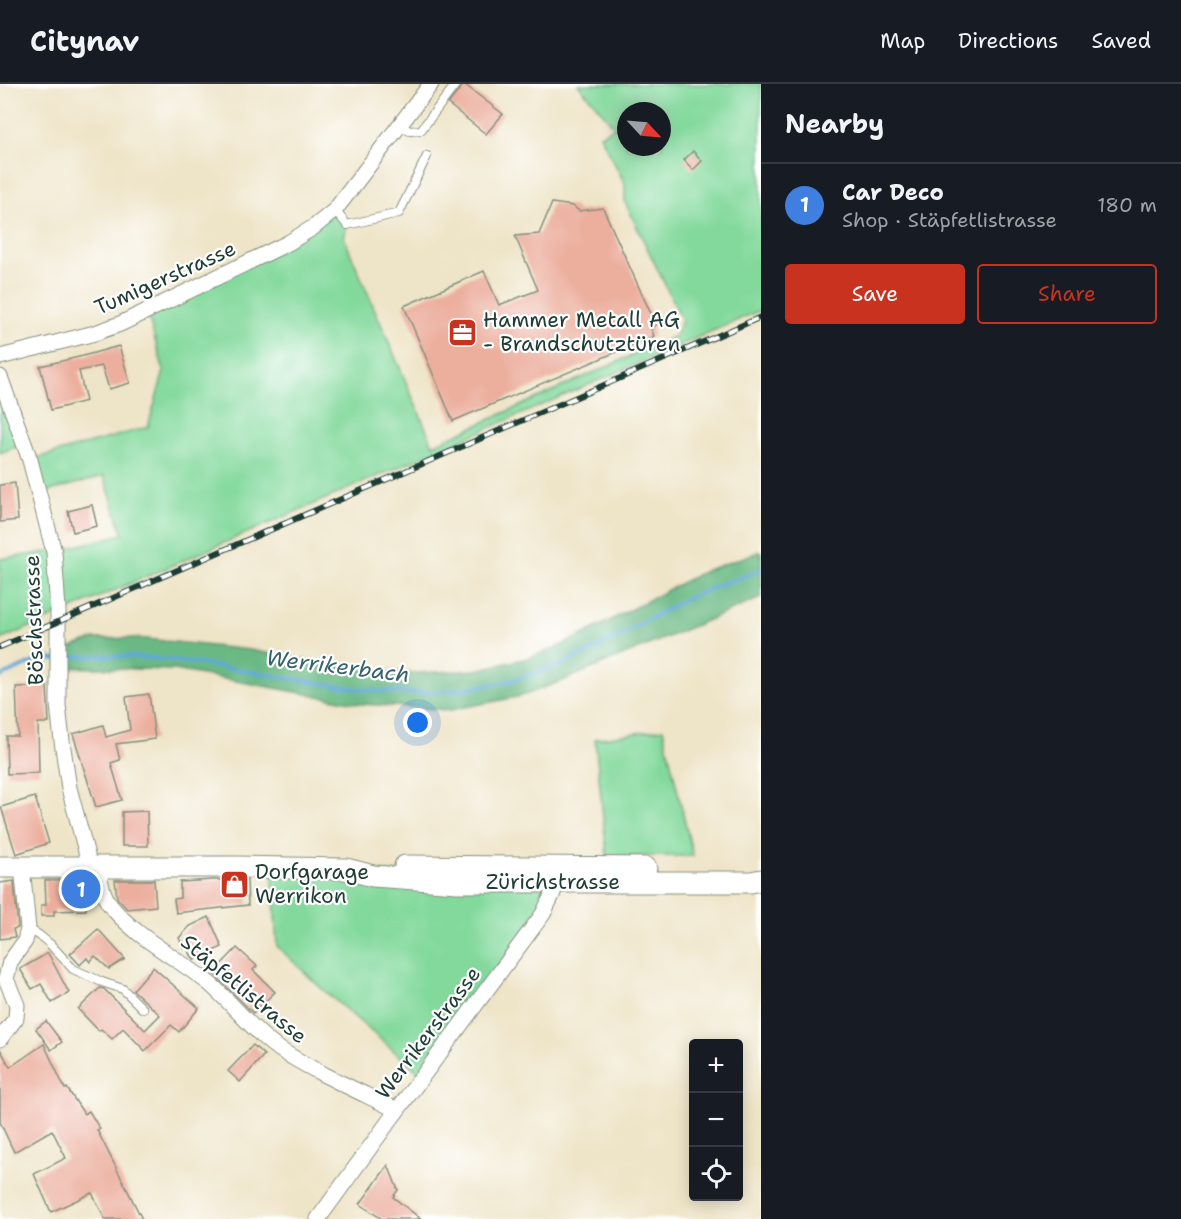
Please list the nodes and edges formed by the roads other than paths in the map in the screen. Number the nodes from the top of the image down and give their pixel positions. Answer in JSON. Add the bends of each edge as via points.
{"nodes":[{"id":1,"x":431,"y":84,"type":"edge"},
{"id":2,"x":456,"y":84,"type":"edge"},
{"id":3,"x":399,"y":126,"type":"junction"},
{"id":4,"x":426,"y":156,"type":"dead end"},
{"id":5,"x":335,"y":210,"type":"junction"},
{"id":6,"x":0,"y":357,"type":"edge"},
{"id":7,"x":0,"y":377,"type":"edge"},
{"id":8,"x":22,"y":866,"type":"junction"},
{"id":9,"x":0,"y":867,"type":"edge"},
{"id":10,"x":93,"y":867,"type":"junction"},
{"id":11,"x":761,"y":870,"type":"edge"},
{"id":12,"x":557,"y":875,"type":"junction"},
{"id":13,"x":761,"y":880,"type":"edge"},
{"id":14,"x":28,"y":929,"type":"junction"},
{"id":15,"x":143,"y":1008,"type":"dead end"},
{"id":16,"x":0,"y":1039,"type":"edge"},
{"id":17,"x":397,"y":1110,"type":"junction"},
{"id":18,"x":318,"y":1219,"type":"edge"}],
"edges":[{"from":1,"to":3,"type":"street","name":"Tumigerstrasse"},
{"from":2,"to":3,"type":"lane","via":[[421,130]]},
{"from":3,"to":5,"type":"street","name":"Tumigerstrasse"},
{"from":4,"to":5,"type":"lane","via":[[399,213],[347,225]]},
{"from":5,"to":6,"type":"street","name":"Tumigerstrasse","via":[[288,243],[138,316],[95,333]]},
{"from":7,"to":10,"type":"street","name":"Böschstrasse","via":[[30,460],[54,552],[62,741],[69,788]]},
{"from":8,"to":9,"type":"main road","name":"Zürichstrasse"},
{"from":8,"to":10,"type":"main road","name":"Zürichstrasse"},
{"from":8,"to":14,"type":"street"},
{"from":10,"to":12,"type":"main road","name":"Zürichstrasse","via":[[363,866]]},
{"from":10,"to":17,"type":"street","name":"Stäpfetlistrasse","via":[[108,903],[128,925],[212,986],[272,1045],[305,1066]]},
{"from":11,"to":12,"type":"main road","name":"Zürichstrasse"},
{"from":12,"to":13,"type":"main road","name":"Zürichstrasse"},
{"from":12,"to":17,"type":"street","name":"Werrikerstrasse","via":[[543,914]]},
{"from":14,"to":15,"type":"lane","via":[[39,934],[73,969],[123,989]]},
{"from":14,"to":16,"type":"street","via":[[25,941],[10,962],[6,979],[17,1005],[16,1018]]},
{"from":17,"to":18,"type":"street","name":"Werrikerstrasse"}]}
